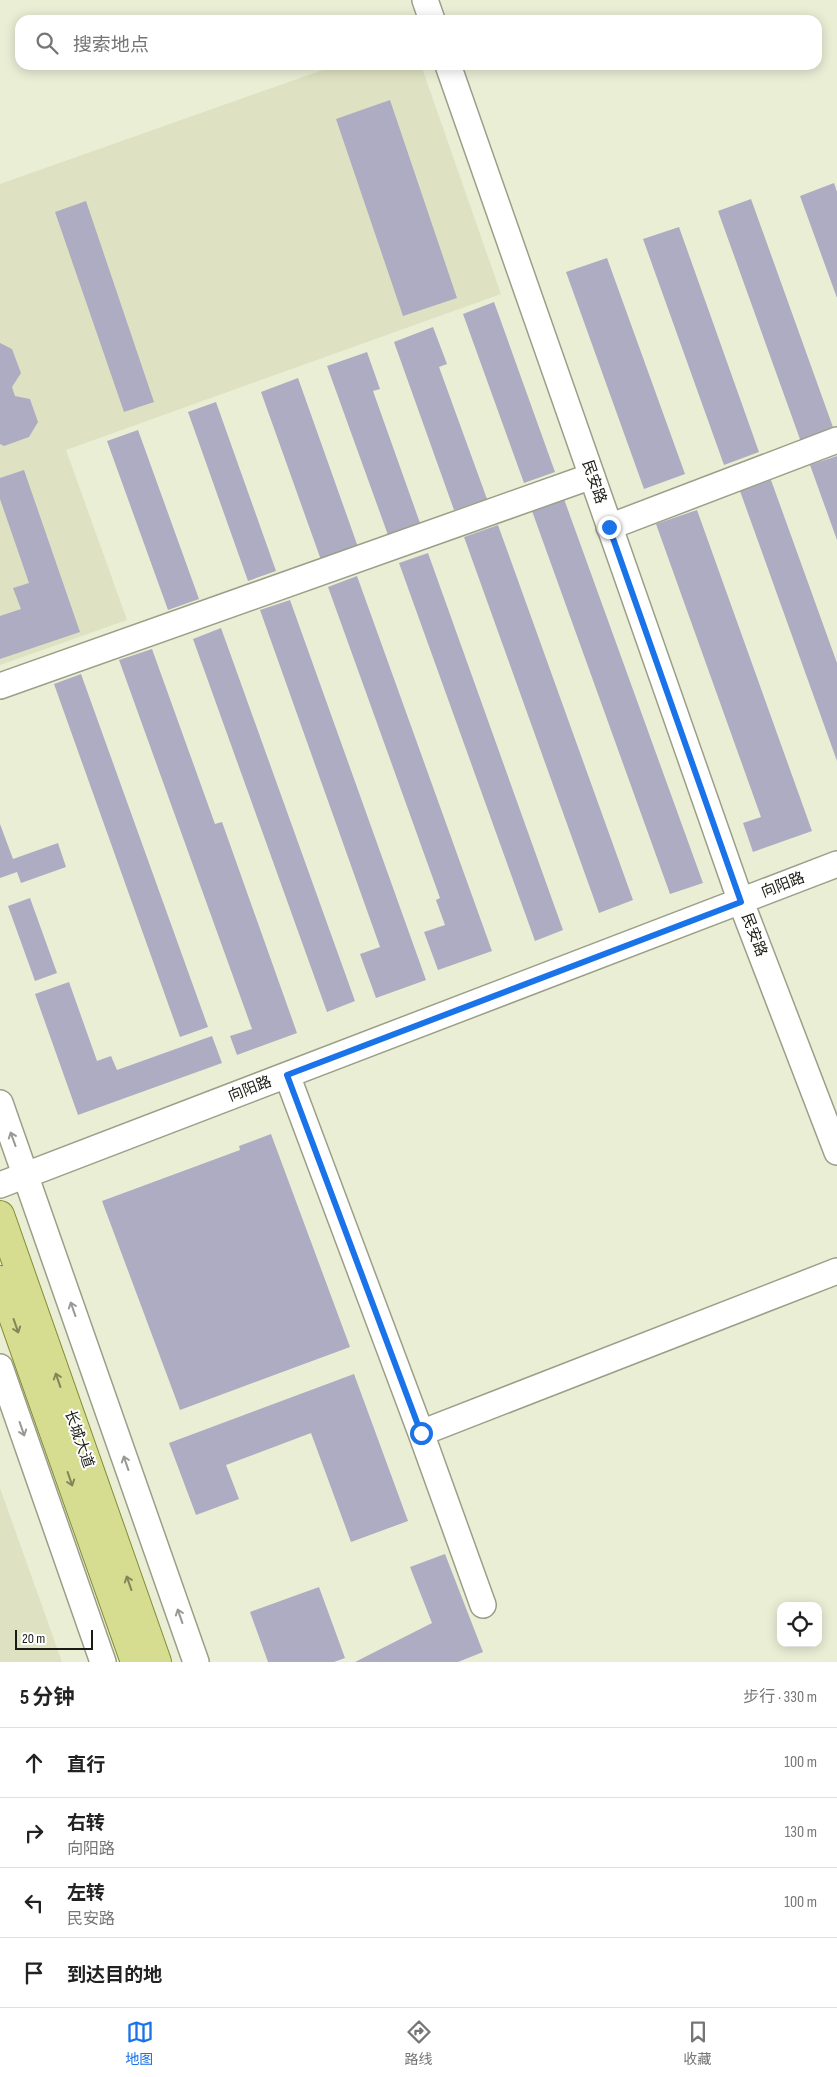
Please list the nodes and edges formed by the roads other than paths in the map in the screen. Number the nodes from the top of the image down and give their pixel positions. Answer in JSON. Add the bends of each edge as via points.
{"nodes":[{"id":1,"x":425,"y":0,"type":"edge"},
{"id":2,"x":430,"y":15,"type":"edge"},
{"id":3,"x":450,"y":70,"type":"edge"},
{"id":4,"x":837,"y":440,"type":"edge"},
{"id":5,"x":592,"y":476,"type":"junction"},
{"id":6,"x":609,"y":527,"type":"junction"},
{"id":7,"x":0,"y":686,"type":"edge"},
{"id":8,"x":837,"y":864,"type":"edge"},
{"id":9,"x":741,"y":902,"type":"junction"},
{"id":10,"x":287,"y":1075,"type":"junction"},
{"id":11,"x":0,"y":1103,"type":"edge"},
{"id":12,"x":837,"y":1152,"type":"edge"},
{"id":13,"x":26,"y":1174,"type":"junction"},
{"id":14,"x":0,"y":1184,"type":"edge"},
{"id":15,"x":0,"y":1215,"type":"edge"},
{"id":16,"x":837,"y":1271,"type":"edge"},
{"id":17,"x":0,"y":1280,"type":"edge"},
{"id":18,"x":0,"y":1367,"type":"edge"},
{"id":19,"x":421,"y":1433,"type":"junction"},
{"id":20,"x":483,"y":1605,"type":"dead end"},
{"id":21,"x":103,"y":1662,"type":"edge"},
{"id":22,"x":134,"y":1662,"type":"edge"},
{"id":23,"x":157,"y":1662,"type":"edge"},
{"id":24,"x":196,"y":1662,"type":"edge"}],
"edges":[{"from":1,"to":2,"type":"street"},
{"from":3,"to":5,"type":"street","name":"民安路"},
{"from":4,"to":6,"type":"street"},
{"from":5,"to":6,"type":"street","name":"民安路"},
{"from":5,"to":7,"type":"street"},
{"from":6,"to":9,"type":"street","name":"民安路"},
{"from":8,"to":9,"type":"street","name":"向阳路"},
{"from":9,"to":10,"type":"street","name":"向阳路"},
{"from":9,"to":12,"type":"street","name":"民安路"},
{"from":10,"to":13,"type":"street","name":"向阳路"},
{"from":10,"to":19,"type":"street"},
{"from":13,"to":11,"type":"street","one_way":true},
{"from":13,"to":14,"type":"street","name":"向阳路"},
{"from":24,"to":13,"type":"street","one_way":true},
{"from":23,"to":15,"type":"main road","name":"长城大道","one_way":true},
{"from":16,"to":19,"type":"street"},
{"from":17,"to":22,"type":"main road","name":"长城大道","one_way":true},
{"from":18,"to":21,"type":"street","one_way":true},
{"from":19,"to":20,"type":"street"}]}
